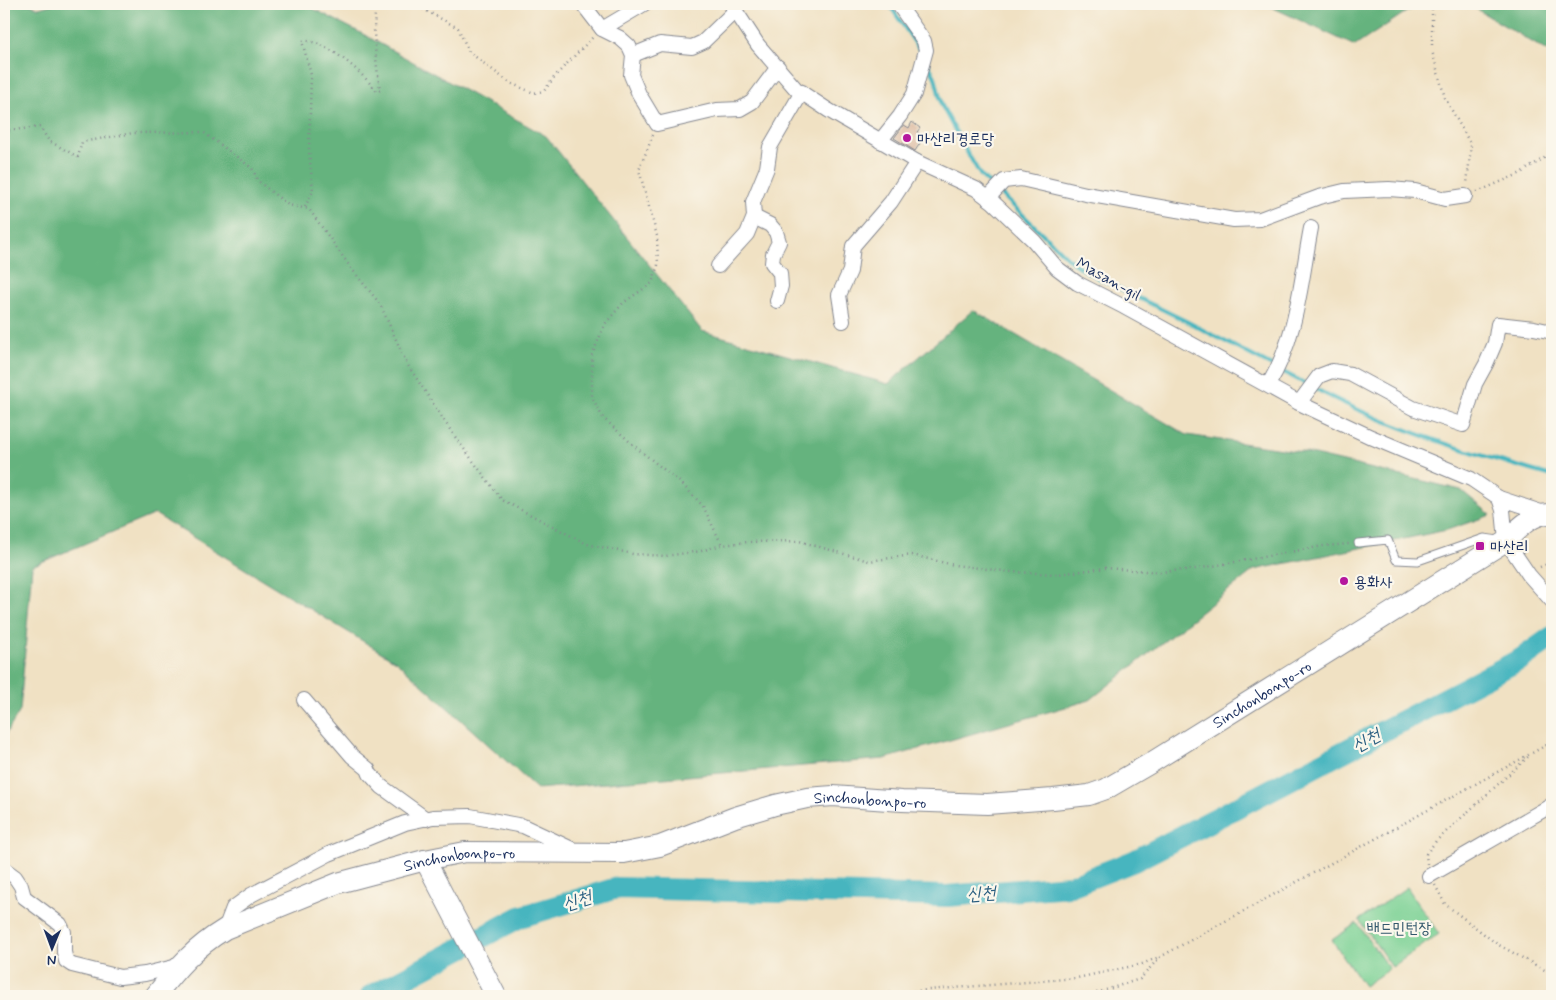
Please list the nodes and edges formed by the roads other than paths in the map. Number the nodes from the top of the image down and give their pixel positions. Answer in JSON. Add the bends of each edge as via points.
{"nodes":[{"id":1,"x":644,"y":4,"type":"edge"},
{"id":2,"x":898,"y":4,"type":"edge"},
{"id":3,"x":586,"y":7,"type":"dead end"},
{"id":4,"x":733,"y":7,"type":"edge"},
{"id":5,"x":602,"y":29,"type":"junction"},
{"id":6,"x":633,"y":55,"type":"junction"},
{"id":7,"x":778,"y":68,"type":"junction"},
{"id":8,"x":802,"y":92,"type":"junction"},
{"id":9,"x":880,"y":141,"type":"junction"},
{"id":10,"x":917,"y":162,"type":"junction"},
{"id":11,"x":995,"y":190,"type":"junction"},
{"id":12,"x":1465,"y":196,"type":"road end"},
{"id":13,"x":754,"y":218,"type":"junction"},
{"id":14,"x":1311,"y":228,"type":"dead end"},
{"id":15,"x":718,"y":266,"type":"dead end"},
{"id":16,"x":777,"y":301,"type":"dead end"},
{"id":17,"x":843,"y":321,"type":"dead end"},
{"id":18,"x":1552,"y":332,"type":"edge"},
{"id":19,"x":1272,"y":381,"type":"junction"},
{"id":20,"x":1303,"y":398,"type":"junction"},
{"id":21,"x":1499,"y":498,"type":"junction"},
{"id":22,"x":1550,"y":514,"type":"edge"},
{"id":23,"x":1506,"y":541,"type":"junction"},
{"id":24,"x":1358,"y":543,"type":"road end"},
{"id":25,"x":1552,"y":601,"type":"edge"},
{"id":26,"x":304,"y":700,"type":"dead end"},
{"id":27,"x":1552,"y":805,"type":"edge"},
{"id":28,"x":426,"y":819,"type":"junction"},
{"id":29,"x":580,"y":852,"type":"junction"},
{"id":30,"x":425,"y":860,"type":"junction"},
{"id":31,"x":4,"y":868,"type":"edge"},
{"id":32,"x":1430,"y":876,"type":"road end"},
{"id":33,"x":225,"y":930,"type":"junction"},
{"id":34,"x":178,"y":966,"type":"junction"},
{"id":35,"x":155,"y":996,"type":"edge"},
{"id":36,"x":496,"y":996,"type":"edge"}],
"edges":[{"from":1,"to":5,"type":"street"},
{"from":2,"to":9,"type":"street","via":[[924,41],[926,50],[914,94]]},
{"from":3,"to":5,"type":"street"},
{"from":4,"to":6,"type":"street","via":[[703,42],[692,46],[660,44]]},
{"from":4,"to":7,"type":"street","name":"Masan-gil"},
{"from":5,"to":6,"type":"street","via":[[620,38]]},
{"from":6,"to":7,"type":"street","via":[[631,75],[638,94],[657,124],[717,110],[740,109],[752,102]]},
{"from":7,"to":8,"type":"street","name":"Masan-gil"},
{"from":8,"to":9,"type":"street","name":"Masan-gil"},
{"from":8,"to":13,"type":"street","via":[[770,147],[767,168],[753,202]]},
{"from":9,"to":10,"type":"street","name":"Masan-gil"},
{"from":10,"to":11,"type":"street","name":"Masan-gil","via":[[961,181]]},
{"from":10,"to":17,"type":"street","via":[[892,202],[853,246],[850,271],[839,295]]},
{"from":11,"to":12,"type":"street","via":[[1021,178],[1086,194],[1234,220],[1260,219],[1344,191],[1389,188],[1444,199]]},
{"from":11,"to":19,"type":"street","name":"Masan-gil","via":[[1057,268],[1077,283]]},
{"from":13,"to":15,"type":"street","via":[[747,234]]},
{"from":13,"to":16,"type":"street","via":[[770,225],[779,242],[772,263],[780,273]]},
{"from":14,"to":19,"type":"street","via":[[1295,317],[1284,357]]},
{"from":18,"to":20,"type":"street","via":[[1498,324],[1495,343],[1475,384],[1463,425],[1413,408],[1350,374],[1332,371],[1319,376]]},
{"from":19,"to":20,"type":"street","name":"Masan-gil"},
{"from":20,"to":21,"type":"street","name":"Masan-gil","via":[[1371,437],[1471,479]]},
{"from":21,"to":22,"type":"street","name":"Masan-gil"},
{"from":21,"to":23,"type":"street"},
{"from":22,"to":23,"type":"main road","name":"Sinchonbonpo-ro","via":[[1525,522]]},
{"from":23,"to":24,"type":"lane","via":[[1484,538],[1418,561],[1396,560],[1388,540]]},
{"from":23,"to":25,"type":"street"},
{"from":23,"to":29,"type":"main road","name":"Sinchonbonpo-ro","via":[[1149,764],[1089,795],[988,804],[833,796],[807,798],[735,817],[660,846],[624,853]]},
{"from":26,"to":28,"type":"street","via":[[382,787]]},
{"from":27,"to":32,"type":"street"},
{"from":28,"to":29,"type":"street","via":[[470,816],[523,826]]},
{"from":28,"to":33,"type":"street","via":[[406,823],[329,854],[251,894],[233,908]]},
{"from":29,"to":30,"type":"main road","name":"Sinchonbonpo-ro","via":[[465,852]]},
{"from":30,"to":33,"type":"main road","name":"Sinchonbonpo-ro","via":[[338,884]]},
{"from":30,"to":36,"type":"main road"},
{"from":31,"to":34,"type":"street","via":[[15,877],[24,897],[60,924],[64,932],[66,961],[72,965],[120,977]]},
{"from":33,"to":34,"type":"main road","name":"Sinchonbonpo-ro"},
{"from":34,"to":35,"type":"main road","name":"Sinchonbonpo-ro"}]}
